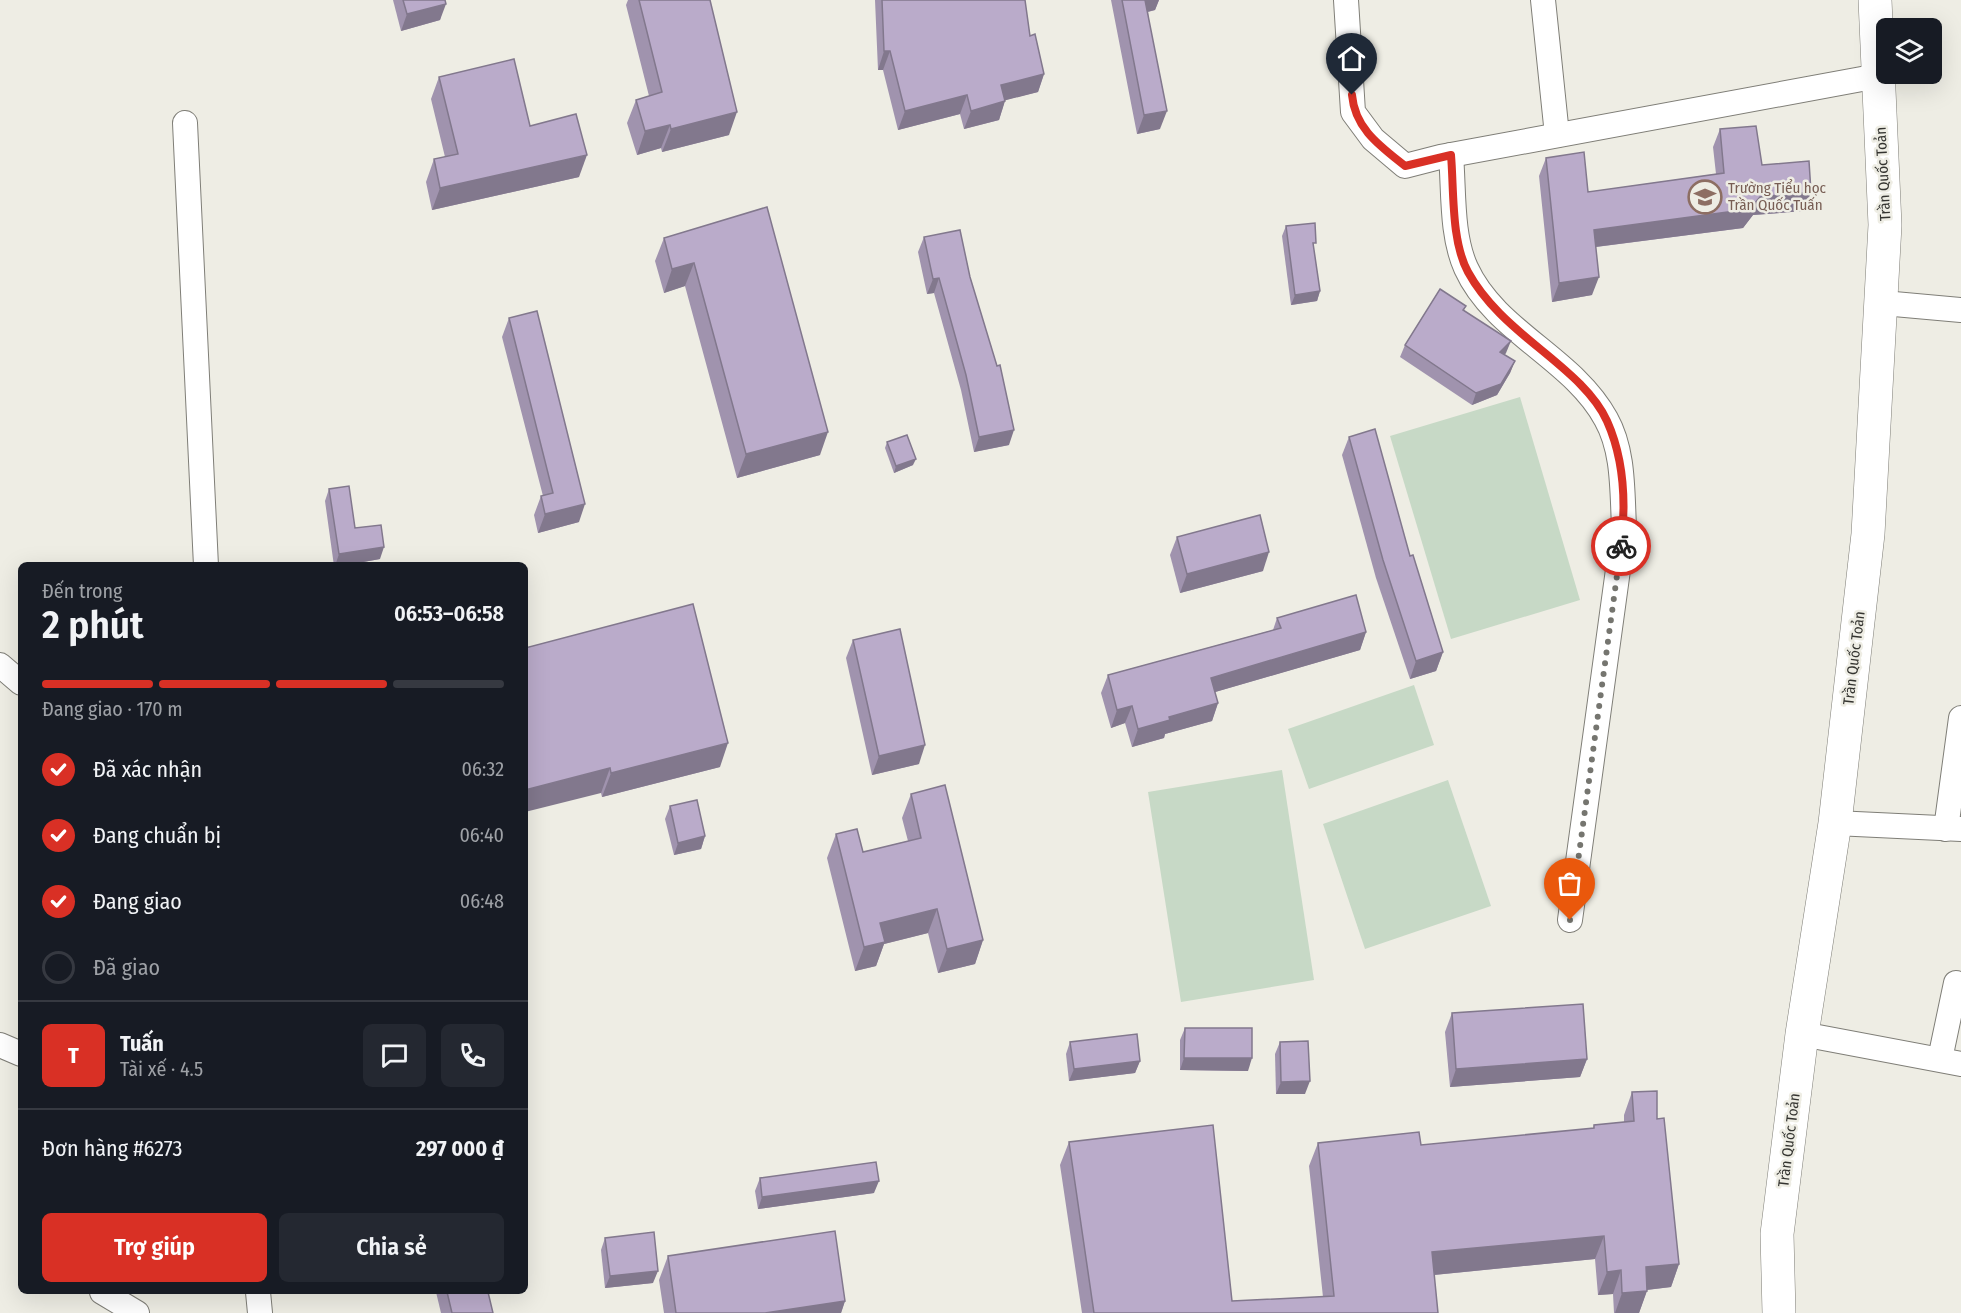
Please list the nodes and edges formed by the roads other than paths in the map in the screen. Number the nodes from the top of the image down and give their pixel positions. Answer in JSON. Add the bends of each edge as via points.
{"nodes":[{"id":1,"x":1346,"y":0,"type":"edge"},
{"id":2,"x":1543,"y":0,"type":"edge"},
{"id":3,"x":1875,"y":0,"type":"edge"},
{"id":4,"x":1876,"y":25,"type":"edge"},
{"id":5,"x":1876,"y":76,"type":"edge"},
{"id":6,"x":1878,"y":84,"type":"edge"},
{"id":7,"x":185,"y":123,"type":"dead end"},
{"id":8,"x":1557,"y":135,"type":"junction"},
{"id":9,"x":1451,"y":155,"type":"junction"},
{"id":10,"x":1883,"y":303,"type":"junction"},
{"id":11,"x":1961,"y":310,"type":"edge"},
{"id":12,"x":206,"y":562,"type":"edge"},
{"id":13,"x":0,"y":665,"type":"edge"},
{"id":14,"x":18,"y":680,"type":"edge"},
{"id":15,"x":1961,"y":718,"type":"edge"},
{"id":16,"x":1835,"y":823,"type":"junction"},
{"id":17,"x":1953,"y":829,"type":"edge"},
{"id":18,"x":1570,"y":920,"type":"dead end"},
{"id":19,"x":1956,"y":983,"type":"dead end"},
{"id":20,"x":1802,"y":1034,"type":"junction"},
{"id":21,"x":0,"y":1045,"type":"edge"},
{"id":22,"x":18,"y":1053,"type":"edge"},
{"id":23,"x":1950,"y":1061,"type":"edge"},
{"id":24,"x":105,"y":1294,"type":"edge"},
{"id":25,"x":258,"y":1294,"type":"edge"},
{"id":26,"x":137,"y":1313,"type":"edge"},
{"id":27,"x":260,"y":1313,"type":"edge"},
{"id":28,"x":1779,"y":1313,"type":"edge"}],
"edges":[{"from":1,"to":9,"type":"street","via":[[1353,112],[1362,128],[1405,166]]},
{"from":2,"to":8,"type":"street"},
{"from":3,"to":4,"type":"main road","name":"Trần Quốc Toản"},
{"from":5,"to":8,"type":"street"},
{"from":6,"to":10,"type":"main road","name":"Trần Quốc Toản","via":[[1885,225]]},
{"from":7,"to":12,"type":"street"},
{"from":8,"to":9,"type":"street"},
{"from":9,"to":18,"type":"street","via":[[1459,250],[1467,270],[1480,292],[1511,325],[1588,394],[1607,420],[1621,464],[1624,526]]},
{"from":10,"to":11,"type":"street"},
{"from":10,"to":16,"type":"main road","name":"Trần Quốc Toản","via":[[1868,534]]},
{"from":13,"to":14,"type":"street"},
{"from":15,"to":17,"type":"street"},
{"from":16,"to":17,"type":"street"},
{"from":16,"to":20,"type":"main road","name":"Trần Quốc Toản"},
{"from":19,"to":23,"type":"street"},
{"from":20,"to":23,"type":"street"},
{"from":20,"to":28,"type":"main road","name":"Trần Quốc Toản","via":[[1777,1234]]},
{"from":21,"to":22,"type":"street"},
{"from":24,"to":26,"type":"street"},
{"from":25,"to":27,"type":"street"}]}
